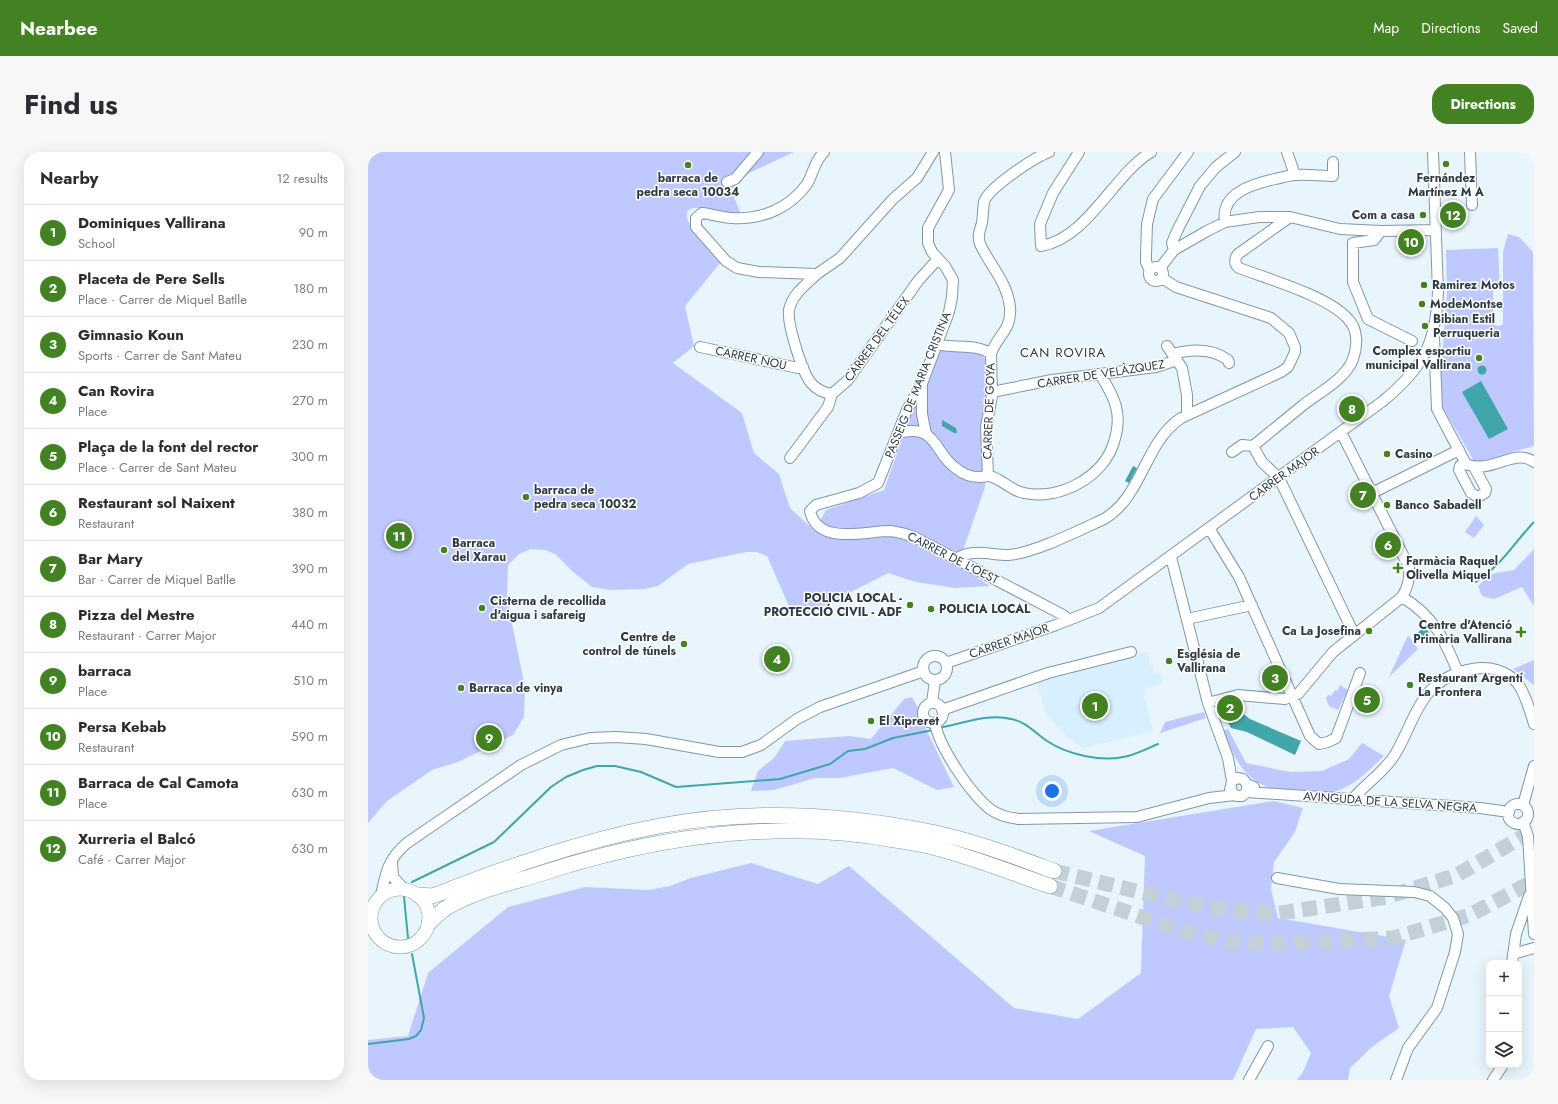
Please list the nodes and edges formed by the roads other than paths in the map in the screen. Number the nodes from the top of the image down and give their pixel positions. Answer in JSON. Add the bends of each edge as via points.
{"nodes":[{"id":1,"x":758,"y":152,"type":"edge"},
{"id":2,"x":824,"y":152,"type":"edge"},
{"id":3,"x":933,"y":152,"type":"edge"},
{"id":4,"x":945,"y":152,"type":"edge"},
{"id":5,"x":1049,"y":152,"type":"edge"},
{"id":6,"x":1079,"y":152,"type":"edge"},
{"id":7,"x":1151,"y":152,"type":"edge"},
{"id":8,"x":1188,"y":152,"type":"edge"},
{"id":9,"x":1235,"y":152,"type":"edge"},
{"id":10,"x":1287,"y":152,"type":"edge"},
{"id":11,"x":1433,"y":152,"type":"edge"},
{"id":12,"x":1470,"y":152,"type":"edge"},
{"id":13,"x":1333,"y":162,"type":"dead end"},
{"id":14,"x":1295,"y":175,"type":"junction"},
{"id":15,"x":727,"y":182,"type":"dead end"},
{"id":16,"x":1472,"y":205,"type":"dead end"},
{"id":17,"x":1290,"y":217,"type":"junction"},
{"id":18,"x":1225,"y":222,"type":"junction"},
{"id":19,"x":1436,"y":230,"type":"junction"},
{"id":20,"x":1381,"y":231,"type":"junction"},
{"id":21,"x":1174,"y":250,"type":"junction"},
{"id":22,"x":938,"y":260,"type":"junction"},
{"id":23,"x":1158,"y":273,"type":"junction"},
{"id":24,"x":817,"y":274,"type":"junction"},
{"id":25,"x":1434,"y":333,"type":"junction"},
{"id":26,"x":1412,"y":341,"type":"dead end"},
{"id":27,"x":937,"y":344,"type":"junction"},
{"id":28,"x":700,"y":347,"type":"dead end"},
{"id":29,"x":1172,"y":353,"type":"junction"},
{"id":30,"x":992,"y":354,"type":"junction"},
{"id":31,"x":1229,"y":364,"type":"dead end"},
{"id":32,"x":803,"y":367,"type":"junction"},
{"id":33,"x":1100,"y":374,"type":"junction"},
{"id":34,"x":922,"y":381,"type":"junction"},
{"id":35,"x":992,"y":392,"type":"junction"},
{"id":36,"x":832,"y":394,"type":"junction"},
{"id":37,"x":1187,"y":416,"type":"junction"},
{"id":38,"x":1341,"y":432,"type":"junction"},
{"id":39,"x":898,"y":433,"type":"junction"},
{"id":40,"x":926,"y":434,"type":"junction"},
{"id":41,"x":1253,"y":446,"type":"junction"},
{"id":42,"x":1459,"y":450,"type":"junction"},
{"id":43,"x":1232,"y":452,"type":"dead end"},
{"id":44,"x":790,"y":458,"type":"dead end"},
{"id":45,"x":1534,"y":462,"type":"edge"},
{"id":46,"x":988,"y":476,"type":"junction"},
{"id":47,"x":1279,"y":478,"type":"junction"},
{"id":48,"x":1372,"y":493,"type":"junction"},
{"id":49,"x":810,"y":511,"type":"joint"},
{"id":50,"x":1209,"y":528,"type":"junction"},
{"id":51,"x":1171,"y":557,"type":"junction"},
{"id":52,"x":956,"y":559,"type":"junction"},
{"id":53,"x":1402,"y":597,"type":"junction"},
{"id":54,"x":1252,"y":605,"type":"junction"},
{"id":55,"x":1052,"y":611,"type":"junction"},
{"id":56,"x":1187,"y":619,"type":"junction"},
{"id":57,"x":1069,"y":620,"type":"junction"},
{"id":58,"x":1056,"y":625,"type":"junction"},
{"id":59,"x":1354,"y":634,"type":"junction"},
{"id":60,"x":1132,"y":652,"type":"dead end"},
{"id":61,"x":946,"y":663,"type":"junction"},
{"id":62,"x":924,"y":671,"type":"junction"},
{"id":63,"x":1458,"y":672,"type":"junction"},
{"id":64,"x":1360,"y":673,"type":"dead end"},
{"id":65,"x":935,"y":680,"type":"junction"},
{"id":66,"x":1292,"y":697,"type":"junction"},
{"id":67,"x":932,"y":703,"type":"junction"},
{"id":68,"x":1208,"y":703,"type":"junction"},
{"id":69,"x":942,"y":710,"type":"junction"},
{"id":70,"x":935,"y":723,"type":"junction"},
{"id":71,"x":1534,"y":724,"type":"edge"},
{"id":72,"x":1534,"y":766,"type":"edge"},
{"id":73,"x":1238,"y":786,"type":"junction"},
{"id":74,"x":1352,"y":800,"type":"junction"},
{"id":75,"x":1523,"y":805,"type":"junction"},
{"id":76,"x":1509,"y":812,"type":"junction"},
{"id":77,"x":1523,"y":822,"type":"junction"},
{"id":78,"x":1531,"y":838,"type":"edge"},
{"id":79,"x":393,"y":858,"type":"junction"},
{"id":80,"x":1054,"y":871,"type":"tunnel mouth"},
{"id":81,"x":1277,"y":878,"type":"dead end"},
{"id":82,"x":1050,"y":886,"type":"tunnel mouth"},
{"id":83,"x":404,"y":889,"type":"junction"},
{"id":84,"x":1530,"y":894,"type":"junction"},
{"id":85,"x":381,"y":895,"type":"junction"},
{"id":86,"x":418,"y":895,"type":"junction"},
{"id":87,"x":369,"y":916,"type":"edge"},
{"id":88,"x":429,"y":923,"type":"junction"},
{"id":89,"x":372,"y":934,"type":"edge"},
{"id":90,"x":1534,"y":934,"type":"edge"},
{"id":91,"x":1534,"y":948,"type":"edge"},
{"id":92,"x":1513,"y":959,"type":"edge"},
{"id":93,"x":1268,"y":1046,"type":"dead end"},
{"id":94,"x":1501,"y":1068,"type":"edge"},
{"id":95,"x":1249,"y":1080,"type":"edge"},
{"id":96,"x":1396,"y":1080,"type":"edge"},
{"id":97,"x":1493,"y":1080,"type":"edge"}],
"edges":[{"from":1,"to":15,"type":"street","via":[[735,179]]},
{"from":2,"to":24,"type":"street","via":[[804,187],[782,208],[768,214],[745,218],[702,213],[697,216],[695,223],[697,229],[722,256],[737,268],[759,272]]},
{"from":3,"to":24,"type":"street","via":[[917,178],[893,198],[840,258]]},
{"from":4,"to":22,"type":"street","name":"PASSEIG DE MARIA CRISTINA","via":[[949,190],[928,228],[927,235],[928,243]]},
{"from":5,"to":30,"type":"street","name":"CARRER DE GOYA","via":[[1013,173],[984,202],[980,243],[1000,275],[1010,307],[1006,331],[993,348]]},
{"from":6,"to":7,"type":"street","via":[[1053,193],[1040,224],[1041,246],[1053,244],[1069,232],[1107,198],[1131,167]]},
{"from":8,"to":23,"type":"street","via":[[1153,199],[1147,224],[1146,262]]},
{"from":9,"to":21,"type":"street","via":[[1216,167],[1200,186],[1177,231],[1172,244]]},
{"from":10,"to":14,"type":"street"},
{"from":11,"to":19,"type":"street","name":"CARRER MAJOR"},
{"from":12,"to":16,"type":"street"},
{"from":13,"to":14,"type":"street","via":[[1333,176]]},
{"from":14,"to":18,"type":"street","via":[[1245,188],[1229,201],[1224,209]]},
{"from":17,"to":18,"type":"street","via":[[1259,217]]},
{"from":17,"to":20,"type":"street","via":[[1340,229]]},
{"from":17,"to":41,"type":"street","via":[[1238,254],[1235,263],[1239,268],[1309,294],[1338,310],[1353,324],[1356,336],[1355,349],[1353,360],[1341,375]]},
{"from":18,"to":21,"type":"street"},
{"from":19,"to":20,"type":"street"},
{"from":19,"to":25,"type":"street","name":"CARRER MAJOR","via":[[1438,292]]},
{"from":20,"to":26,"type":"street","via":[[1374,240],[1353,243],[1353,282],[1368,319]]},
{"from":21,"to":23,"type":"street"},
{"from":22,"to":27,"type":"street","name":"PASSEIG DE MARIA CRISTINA","via":[[953,280],[953,288],[949,312]]},
{"from":22,"to":36,"type":"street","name":"CARRER DEL TÉLEX","via":[[918,281],[847,381]]},
{"from":23,"to":37,"type":"street","via":[[1176,287],[1271,318],[1289,333],[1295,347],[1288,367],[1281,372]]},
{"from":24,"to":32,"type":"street","via":[[794,298],[789,310],[789,319]]},
{"from":25,"to":38,"type":"street","name":"CARRER MAJOR","via":[[1424,357],[1404,383]]},
{"from":25,"to":42,"type":"street","via":[[1436,404]]},
{"from":27,"to":30,"type":"street","via":[[985,349]]},
{"from":27,"to":34,"type":"street","name":"PASSEIG DE MARIA CRISTINA"},
{"from":28,"to":32,"type":"street","name":"CARRER NOU"},
{"from":29,"to":31,"type":"street","via":[[1196,350],[1222,356]]},
{"from":29,"to":33,"type":"street","name":"CARRER DE VELÀZQUEZ","via":[[1156,367]]},
{"from":29,"to":37,"type":"street","name":"CARRER DE VELÀZQUEZ","via":[[1182,368]]},
{"from":30,"to":35,"type":"street","name":"CARRER DE GOYA"},
{"from":32,"to":36,"type":"street","via":[[816,388]]},
{"from":33,"to":35,"type":"street","name":"CARRER DE VELÀZQUEZ"},
{"from":33,"to":46,"type":"street","via":[[1117,407],[1119,423],[1110,454],[1094,473],[1075,485],[1036,495],[1019,492]]},
{"from":34,"to":39,"type":"street","name":"PASSEIG DE MARIA CRISTINA"},
{"from":34,"to":40,"type":"street","via":[[922,414]]},
{"from":35,"to":46,"type":"street","name":"CARRER DE GOYA","via":[[986,427]]},
{"from":36,"to":44,"type":"street","via":[[828,407]]},
{"from":37,"to":52,"type":"street","via":[[1165,432],[1128,497],[1109,516],[1023,553],[970,553]]},
{"from":38,"to":47,"type":"street","name":"CARRER MAJOR"},
{"from":38,"to":48,"type":"street"},
{"from":39,"to":40,"type":"street","via":[[906,431]]},
{"from":39,"to":49,"type":"street","name":"PASSEIG DE MARIA CRISTINA","via":[[878,483],[859,493],[816,505]]},
{"from":40,"to":46,"type":"street","via":[[955,469],[977,477]]},
{"from":41,"to":43,"type":"street","via":[[1242,444]]},
{"from":41,"to":47,"type":"street","via":[[1262,462]]},
{"from":42,"to":45,"type":"street","via":[[1474,466],[1520,457]]},
{"from":42,"to":48,"type":"street"},
{"from":47,"to":50,"type":"street","name":"CARRER MAJOR"},
{"from":47,"to":59,"type":"street"},
{"from":48,"to":53,"type":"street","via":[[1409,567],[1410,580]]},
{"from":49,"to":52,"type":"street","name":"CARRER DE L'OEST","via":[[814,522],[826,531],[845,534],[901,532]]},
{"from":50,"to":51,"type":"street","name":"CARRER MAJOR"},
{"from":50,"to":54,"type":"street","via":[[1239,577]]},
{"from":51,"to":56,"type":"street"},
{"from":51,"to":57,"type":"street","name":"CARRER MAJOR","via":[[1099,608]]},
{"from":52,"to":55,"type":"street","name":"CARRER DE L'OEST"},
{"from":53,"to":59,"type":"street"},
{"from":53,"to":63,"type":"street","via":[[1420,608],[1438,629]]},
{"from":54,"to":56,"type":"street"},
{"from":54,"to":66,"type":"street"},
{"from":55,"to":57,"type":"street","name":"CARRER DE L'OEST"},
{"from":55,"to":58,"type":"street"},
{"from":56,"to":68,"type":"street"},
{"from":57,"to":58,"type":"street","name":"CARRER MAJOR"},
{"from":58,"to":61,"type":"street","name":"CARRER MAJOR"},
{"from":59,"to":66,"type":"street","via":[[1333,652],[1298,694]]},
{"from":60,"to":69,"type":"street","via":[[1048,673]]},
{"from":61,"to":62,"type":"street","via":[[940,657],[932,657],[926,661]]},
{"from":61,"to":65,"type":"street","via":[[946,673]]},
{"from":62,"to":65,"type":"street","via":[[928,677]]},
{"from":62,"to":79,"type":"street","via":[[820,707],[797,719],[760,745],[742,752],[719,752],[646,739],[616,737],[590,738],[561,745],[536,756],[505,775],[407,843]]},
{"from":63,"to":71,"type":"street","via":[[1492,669],[1510,676],[1523,693]]},
{"from":63,"to":74,"type":"street","via":[[1430,692],[1419,707],[1394,755]]},
{"from":64,"to":66,"type":"street","via":[[1336,738],[1328,742],[1319,744],[1310,736]]},
{"from":65,"to":67,"type":"street"},
{"from":66,"to":68,"type":"street","via":[[1285,699],[1246,694]]},
{"from":67,"to":69,"type":"street","via":[[938,704]]},
{"from":67,"to":70,"type":"street","via":[[924,708],[923,714],[929,722]]},
{"from":68,"to":73,"type":"street"},
{"from":69,"to":70,"type":"street","via":[[942,717]]},
{"from":70,"to":73,"type":"street","name":"AVINGUDA DE LA SELVA NEGRA","via":[[943,747],[965,779],[991,810],[1008,817],[1137,817],[1209,798]]},
{"from":72,"to":75,"type":"street"},
{"from":73,"to":74,"type":"street","name":"AVINGUDA DE LA SELVA NEGRA","via":[[1271,794]]},
{"from":74,"to":76,"type":"street","name":"AVINGUDA DE LA SELVA NEGRA"},
{"from":75,"to":76,"type":"street","via":[[1514,805]]},
{"from":75,"to":77,"type":"street","via":[[1527,808],[1528,814]]},
{"from":76,"to":77,"type":"street","via":[[1509,818],[1513,822]]},
{"from":77,"to":78,"type":"street"},
{"from":78,"to":84,"type":"street"},
{"from":79,"to":83,"type":"street","via":[[393,877]]},
{"from":79,"to":85,"type":"street","via":[[388,865]]},
{"from":80,"to":86,"type":"highway","via":[[952,837],[874,822],[829,817],[737,818],[660,826],[591,841],[432,896]]},
{"from":81,"to":96,"type":"street","via":[[1339,889],[1414,892],[1430,896],[1453,918],[1458,934],[1455,952],[1437,1008],[1408,1048]]},
{"from":82,"to":88,"type":"highway","via":[[935,847],[873,836],[783,831],[729,833],[659,842],[587,859],[483,892],[445,908]]},
{"from":83,"to":85,"type":"main road","via":[[392,890]]},
{"from":83,"to":86,"type":"main road"},
{"from":84,"to":90,"type":"street"},
{"from":84,"to":92,"type":"street","via":[[1516,934]]},
{"from":85,"to":87,"type":"main road"},
{"from":86,"to":88,"type":"main road","via":[[427,908]]},
{"from":87,"to":89,"type":"main road"},
{"from":88,"to":89,"type":"main road","via":[[421,938],[407,946],[390,946]]},
{"from":91,"to":92,"type":"street"},
{"from":93,"to":95,"type":"street"},
{"from":94,"to":97,"type":"street"}]}
